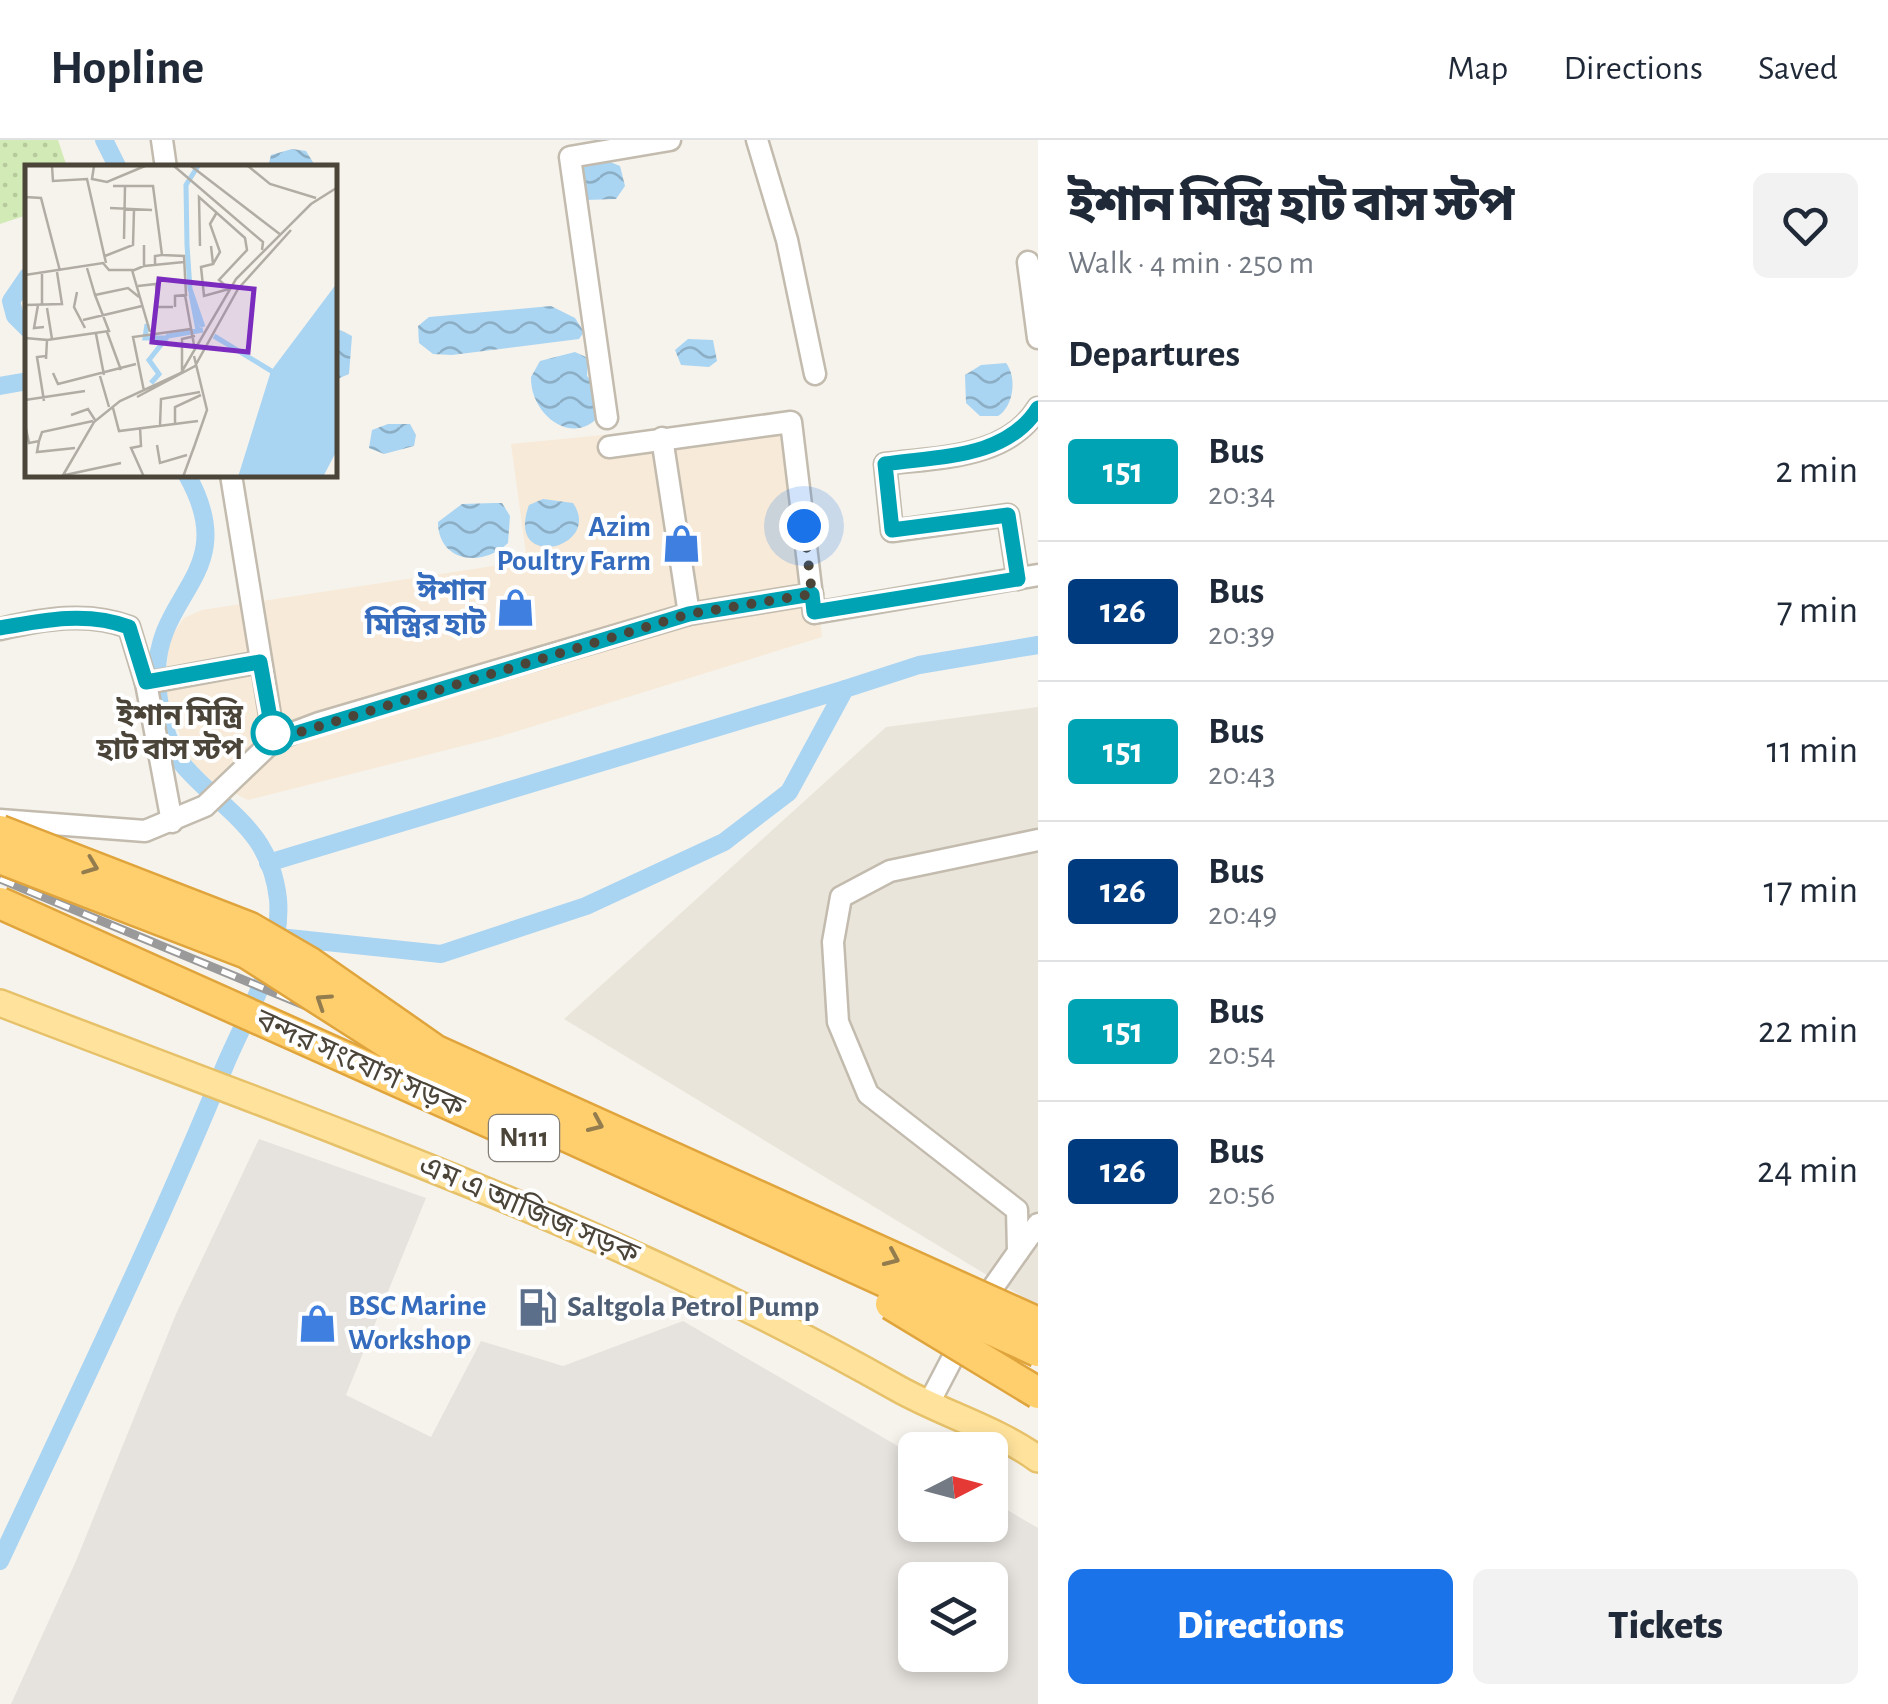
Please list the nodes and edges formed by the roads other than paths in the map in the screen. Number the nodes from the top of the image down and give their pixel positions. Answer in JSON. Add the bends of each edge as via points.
{"nodes":[{"id":1,"x":162,"y":140,"type":"edge"},
{"id":2,"x":670,"y":140,"type":"edge"},
{"id":3,"x":758,"y":140,"type":"edge"},
{"id":4,"x":166,"y":165,"type":"edge"},
{"id":5,"x":1028,"y":262,"type":"dead end"},
{"id":6,"x":1038,"y":338,"type":"edge"},
{"id":7,"x":815,"y":374,"type":"dead end"},
{"id":8,"x":1038,"y":408,"type":"edge"},
{"id":9,"x":607,"y":418,"type":"dead end"},
{"id":10,"x":662,"y":438,"type":"junction"},
{"id":11,"x":609,"y":447,"type":"dead end"},
{"id":12,"x":231,"y":478,"type":"edge"},
{"id":13,"x":1028,"y":577,"type":"edge"},
{"id":14,"x":812,"y":594,"type":"junction"},
{"id":15,"x":689,"y":614,"type":"junction"},
{"id":16,"x":0,"y":628,"type":"edge"},
{"id":17,"x":260,"y":662,"type":"junction"},
{"id":18,"x":146,"y":682,"type":"junction"},
{"id":19,"x":274,"y":740,"type":"junction"},
{"id":20,"x":0,"y":820,"type":"edge"},
{"id":21,"x":172,"y":822,"type":"junction"},
{"id":22,"x":0,"y":831,"type":"edge"},
{"id":23,"x":1038,"y":840,"type":"edge"},
{"id":24,"x":0,"y":858,"type":"edge"},
{"id":25,"x":0,"y":903,"type":"edge"},
{"id":26,"x":0,"y":1003,"type":"edge"},
{"id":27,"x":1038,"y":1224,"type":"edge"},
{"id":28,"x":1018,"y":1252,"type":"junction"},
{"id":29,"x":1038,"y":1323,"type":"edge"},
{"id":30,"x":1038,"y":1351,"type":"edge"},
{"id":31,"x":1038,"y":1393,"type":"edge"},
{"id":32,"x":928,"y":1406,"type":"junction"},
{"id":33,"x":1038,"y":1460,"type":"edge"}],
"edges":[{"from":1,"to":4,"type":"street"},
{"from":2,"to":9,"type":"street","via":[[570,157]]},
{"from":3,"to":7,"type":"street"},
{"from":5,"to":6,"type":"street"},
{"from":8,"to":13,"type":"street","via":[[996,444],[885,464],[892,530],[1008,515]]},
{"from":10,"to":11,"type":"street"},
{"from":10,"to":14,"type":"street","via":[[791,422]]},
{"from":10,"to":15,"type":"street"},
{"from":12,"to":17,"type":"street"},
{"from":13,"to":14,"type":"street","via":[[814,612]]},
{"from":14,"to":15,"type":"street"},
{"from":15,"to":19,"type":"street"},
{"from":16,"to":18,"type":"street","via":[[104,618],[129,627]]},
{"from":17,"to":18,"type":"street"},
{"from":17,"to":19,"type":"street"},
{"from":18,"to":21,"type":"street"},
{"from":19,"to":21,"type":"street","via":[[205,806]]},
{"from":20,"to":21,"type":"street","via":[[145,831]]},
{"from":22,"to":29,"type":"highway","one_way":true,"bridge":true,"via":[[250,928],[436,1051]]},
{"from":23,"to":28,"type":"street","via":[[890,871],[840,897],[833,942],[838,1022],[868,1094],[1018,1210]]},
{"from":30,"to":24,"type":"highway","one_way":true,"bridge":true,"via":[[503,1107],[420,1063],[247,953]]},
{"from":25,"to":31,"type":"highway","name":"বন্দর সংযোগ সড়ক","number":"N111","bridge":true,"via":[[819,1269],[911,1314]]},
{"from":26,"to":32,"type":"main road","name":"এম এ আজিজ সড়ক","via":[[498,1194],[726,1295]]},
{"from":27,"to":28,"type":"street"},
{"from":28,"to":32,"type":"street","via":[[976,1313]]},
{"from":32,"to":33,"type":"main road","name":"এম এ আজিজ সড়ক","via":[[1008,1438]]}]}
